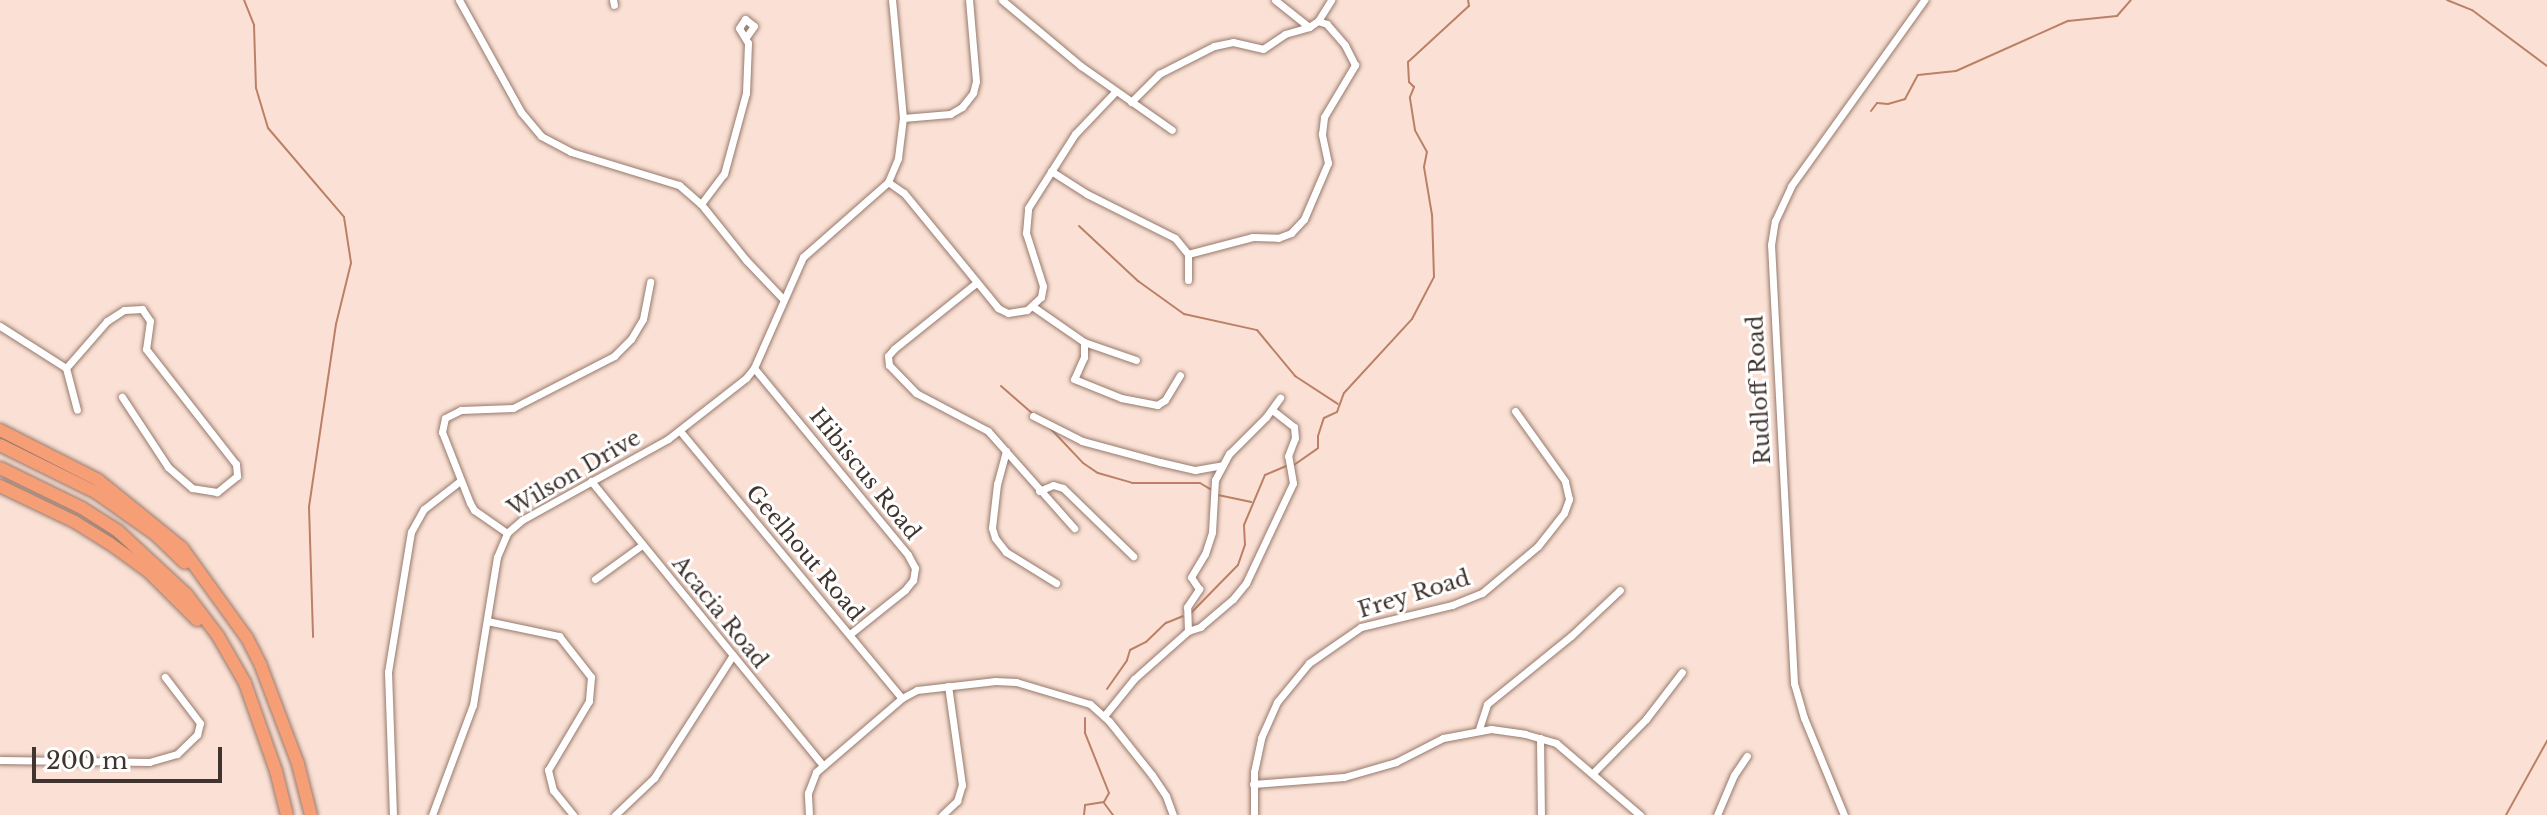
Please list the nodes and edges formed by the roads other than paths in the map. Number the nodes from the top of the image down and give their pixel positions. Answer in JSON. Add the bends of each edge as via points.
{"nodes":[{"id":1,"x":459,"y":0,"type":"edge"},
{"id":2,"x":892,"y":0,"type":"edge"},
{"id":3,"x":969,"y":0,"type":"edge"},
{"id":4,"x":1002,"y":0,"type":"edge"},
{"id":5,"x":1275,"y":0,"type":"edge"},
{"id":6,"x":1331,"y":0,"type":"edge"},
{"id":7,"x":1924,"y":0,"type":"edge"},
{"id":8,"x":1318,"y":21,"type":"junction"},
{"id":9,"x":1309,"y":27,"type":"junction"},
{"id":10,"x":747,"y":36,"type":"dead end"},
{"id":11,"x":1116,"y":91,"type":"junction"},
{"id":12,"x":1131,"y":102,"type":"junction"},
{"id":13,"x":903,"y":118,"type":"junction"},
{"id":14,"x":1172,"y":130,"type":"dead end"},
{"id":15,"x":1051,"y":171,"type":"junction"},
{"id":16,"x":888,"y":182,"type":"junction"},
{"id":17,"x":701,"y":204,"type":"junction"},
{"id":18,"x":1188,"y":254,"type":"junction"},
{"id":19,"x":1188,"y":280,"type":"dead end"},
{"id":20,"x":650,"y":282,"type":"dead end"},
{"id":21,"x":976,"y":283,"type":"junction"},
{"id":22,"x":783,"y":299,"type":"junction"},
{"id":23,"x":1032,"y":306,"type":"junction"},
{"id":24,"x":0,"y":326,"type":"edge"},
{"id":25,"x":1084,"y":342,"type":"junction"},
{"id":26,"x":1136,"y":360,"type":"dead end"},
{"id":27,"x":66,"y":368,"type":"junction"},
{"id":28,"x":754,"y":368,"type":"junction"},
{"id":29,"x":1180,"y":375,"type":"dead end"},
{"id":30,"x":122,"y":397,"type":"dead end"},
{"id":31,"x":1280,"y":398,"type":"dead end"},
{"id":32,"x":77,"y":410,"type":"dead end"},
{"id":33,"x":1272,"y":410,"type":"junction"},
{"id":34,"x":1515,"y":411,"type":"dead end"},
{"id":35,"x":1033,"y":416,"type":"dead end"},
{"id":36,"x":0,"y":430,"type":"edge"},
{"id":37,"x":680,"y":431,"type":"junction"},
{"id":38,"x":0,"y":445,"type":"edge"},
{"id":39,"x":1006,"y":451,"type":"junction"},
{"id":40,"x":1225,"y":464,"type":"junction"},
{"id":41,"x":0,"y":468,"type":"edge"},
{"id":42,"x":460,"y":481,"type":"junction"},
{"id":43,"x":591,"y":481,"type":"junction"},
{"id":44,"x":0,"y":486,"type":"edge"},
{"id":45,"x":1039,"y":491,"type":"junction"},
{"id":46,"x":1074,"y":528,"type":"dead end"},
{"id":47,"x":507,"y":533,"type":"junction"},
{"id":48,"x":642,"y":545,"type":"junction"},
{"id":49,"x":1133,"y":556,"type":"dead end"},
{"id":50,"x":595,"y":579,"type":"dead end"},
{"id":51,"x":1056,"y":583,"type":"dead end"},
{"id":52,"x":211,"y":587,"type":"junction"},
{"id":53,"x":1620,"y":590,"type":"dead end"},
{"id":54,"x":487,"y":621,"type":"junction"},
{"id":55,"x":1189,"y":628,"type":"junction"},
{"id":56,"x":850,"y":634,"type":"junction"},
{"id":57,"x":733,"y":655,"type":"junction"},
{"id":58,"x":1682,"y":672,"type":"dead end"},
{"id":59,"x":165,"y":677,"type":"dead end"},
{"id":60,"x":245,"y":683,"type":"junction"},
{"id":61,"x":948,"y":686,"type":"junction"},
{"id":62,"x":902,"y":698,"type":"junction"},
{"id":63,"x":1104,"y":716,"type":"junction"},
{"id":64,"x":1479,"y":729,"type":"junction"},
{"id":65,"x":1540,"y":738,"type":"junction"},
{"id":66,"x":814,"y":754,"type":"junction"},
{"id":67,"x":1747,"y":756,"type":"dead end"},
{"id":68,"x":830,"y":757,"type":"junction"},
{"id":69,"x":0,"y":760,"type":"edge"},
{"id":70,"x":822,"y":764,"type":"junction"},
{"id":71,"x":1593,"y":773,"type":"junction"},
{"id":72,"x":1253,"y":784,"type":"junction"},
{"id":73,"x":287,"y":815,"type":"edge"},
{"id":74,"x":311,"y":815,"type":"edge"},
{"id":75,"x":393,"y":815,"type":"edge"},
{"id":76,"x":432,"y":815,"type":"edge"},
{"id":77,"x":573,"y":815,"type":"edge"},
{"id":78,"x":615,"y":815,"type":"edge"},
{"id":79,"x":809,"y":815,"type":"edge"},
{"id":80,"x":942,"y":815,"type":"edge"},
{"id":81,"x":1173,"y":815,"type":"edge"},
{"id":82,"x":1254,"y":815,"type":"edge"},
{"id":83,"x":1541,"y":815,"type":"edge"},
{"id":84,"x":1640,"y":815,"type":"edge"},
{"id":85,"x":1717,"y":815,"type":"edge"},
{"id":86,"x":1844,"y":815,"type":"edge"}],
"edges":[{"from":1,"to":17,"type":"street","via":[[521,112],[541,136],[571,152],[668,180]]},
{"from":2,"to":13,"type":"street"},
{"from":3,"to":13,"type":"street","via":[[973,93],[950,114]]},
{"from":4,"to":11,"type":"street"},
{"from":5,"to":9,"type":"street"},
{"from":6,"to":8,"type":"street"},
{"from":7,"to":86,"type":"street","name":"Rudloff Road","via":[[1791,186],[1771,245],[1794,683]]},
{"from":8,"to":9,"type":"street"},
{"from":8,"to":18,"type":"street","via":[[1345,45],[1355,65],[1324,117],[1328,163],[1304,219],[1281,237],[1253,237]]},
{"from":9,"to":12,"type":"street","via":[[1260,49],[1233,42],[1214,46],[1159,74]]},
{"from":10,"to":17,"type":"street","via":[[749,79],[726,167]]},
{"from":11,"to":12,"type":"street"},
{"from":11,"to":15,"type":"street","via":[[1075,134]]},
{"from":12,"to":14,"type":"street"},
{"from":13,"to":16,"type":"street","via":[[898,158]]},
{"from":15,"to":18,"type":"street","via":[[1169,234]]},
{"from":15,"to":23,"type":"street","via":[[1025,220],[1043,286]]},
{"from":16,"to":21,"type":"street","via":[[904,193]]},
{"from":16,"to":22,"type":"street","name":"Wilson Drive","via":[[810,249]]},
{"from":17,"to":22,"type":"street"},
{"from":18,"to":19,"type":"street"},
{"from":20,"to":42,"type":"street","via":[[643,319],[620,352],[513,408],[454,411],[445,418],[442,432]]},
{"from":21,"to":23,"type":"street","via":[[1003,311]]},
{"from":21,"to":39,"type":"street","via":[[887,360],[906,386],[982,426]]},
{"from":22,"to":28,"type":"street","name":"Wilson Drive"},
{"from":23,"to":25,"type":"street"},
{"from":24,"to":27,"type":"street"},
{"from":25,"to":26,"type":"street"},
{"from":25,"to":29,"type":"street","via":[[1074,379],[1111,395],[1157,405]]},
{"from":27,"to":30,"type":"street","via":[[107,321],[124,310],[142,309],[150,321],[146,349],[236,464],[237,476],[217,492],[192,488],[168,467]]},
{"from":27,"to":32,"type":"street"},
{"from":28,"to":37,"type":"street","name":"Wilson Drive"},
{"from":28,"to":56,"type":"street","name":"Hibiscus Road","via":[[915,568],[905,590]]},
{"from":31,"to":33,"type":"street"},
{"from":33,"to":40,"type":"street"},
{"from":33,"to":55,"type":"street","via":[[1294,427],[1288,456],[1291,490],[1246,583],[1200,627]]},
{"from":34,"to":72,"type":"street","name":"Frey Road","via":[[1561,474],[1569,499],[1560,519],[1538,546],[1482,593],[1375,622],[1309,663],[1268,718]]},
{"from":35,"to":40,"type":"street","via":[[1082,441],[1160,462],[1202,470]]},
{"from":36,"to":52,"type":"highway","via":[[114,491],[182,548]]},
{"from":37,"to":43,"type":"street","name":"Wilson Drive"},
{"from":37,"to":56,"type":"street","name":"Geelhout Road"},
{"from":38,"to":52,"type":"highway","via":[[61,473],[129,514]]},
{"from":39,"to":45,"type":"street"},
{"from":39,"to":51,"type":"street","via":[[997,484],[995,538],[1006,552]]},
{"from":40,"to":55,"type":"street","via":[[1215,480],[1209,546],[1191,577],[1199,589],[1187,607]]},
{"from":41,"to":60,"type":"highway","via":[[82,508],[152,560],[211,626]]},
{"from":42,"to":47,"type":"street","via":[[474,510]]},
{"from":42,"to":75,"type":"street","via":[[424,509],[411,532],[388,662]]},
{"from":43,"to":47,"type":"street","name":"Wilson Drive"},
{"from":43,"to":48,"type":"street","name":"Acacia Road"},
{"from":44,"to":60,"type":"highway","via":[[75,522],[149,572],[211,635]]},
{"from":45,"to":46,"type":"street"},
{"from":45,"to":49,"type":"street","via":[[1053,485],[1063,488]]},
{"from":47,"to":54,"type":"street","name":"Wilson Drive","via":[[497,557]]},
{"from":48,"to":50,"type":"street"},
{"from":48,"to":57,"type":"street","name":"Acacia Road"},
{"from":52,"to":74,"type":"highway","via":[[261,666]]},
{"from":53,"to":64,"type":"street","via":[[1487,704]]},
{"from":54,"to":76,"type":"street","name":"Wilson Drive","via":[[473,705]]},
{"from":54,"to":77,"type":"street","via":[[553,633],[591,677],[589,701],[548,770],[553,790]]},
{"from":55,"to":63,"type":"street","via":[[1134,679]]},
{"from":56,"to":62,"type":"street","name":"Geelhout Road"},
{"from":57,"to":66,"type":"street","name":"Acacia Road"},
{"from":57,"to":78,"type":"street","via":[[654,778]]},
{"from":58,"to":71,"type":"street","via":[[1646,719]]},
{"from":59,"to":69,"type":"street","via":[[200,723],[197,735],[177,754],[149,762]]},
{"from":60,"to":73,"type":"highway"},
{"from":61,"to":62,"type":"street"},
{"from":61,"to":63,"type":"street","via":[[1016,682],[1082,700]]},
{"from":61,"to":80,"type":"street","via":[[962,785],[957,801]]},
{"from":62,"to":68,"type":"street"},
{"from":63,"to":81,"type":"street","via":[[1158,783]]},
{"from":64,"to":65,"type":"street"},
{"from":64,"to":72,"type":"street","via":[[1443,738],[1372,771]]},
{"from":65,"to":71,"type":"street","via":[[1564,748]]},
{"from":65,"to":83,"type":"street"},
{"from":66,"to":68,"type":"street"},
{"from":66,"to":70,"type":"street","name":"Acacia Road"},
{"from":67,"to":85,"type":"street"},
{"from":68,"to":70,"type":"street"},
{"from":70,"to":79,"type":"street","via":[[811,781]]},
{"from":71,"to":84,"type":"street"},
{"from":72,"to":82,"type":"street","name":"Frey Road"}]}
